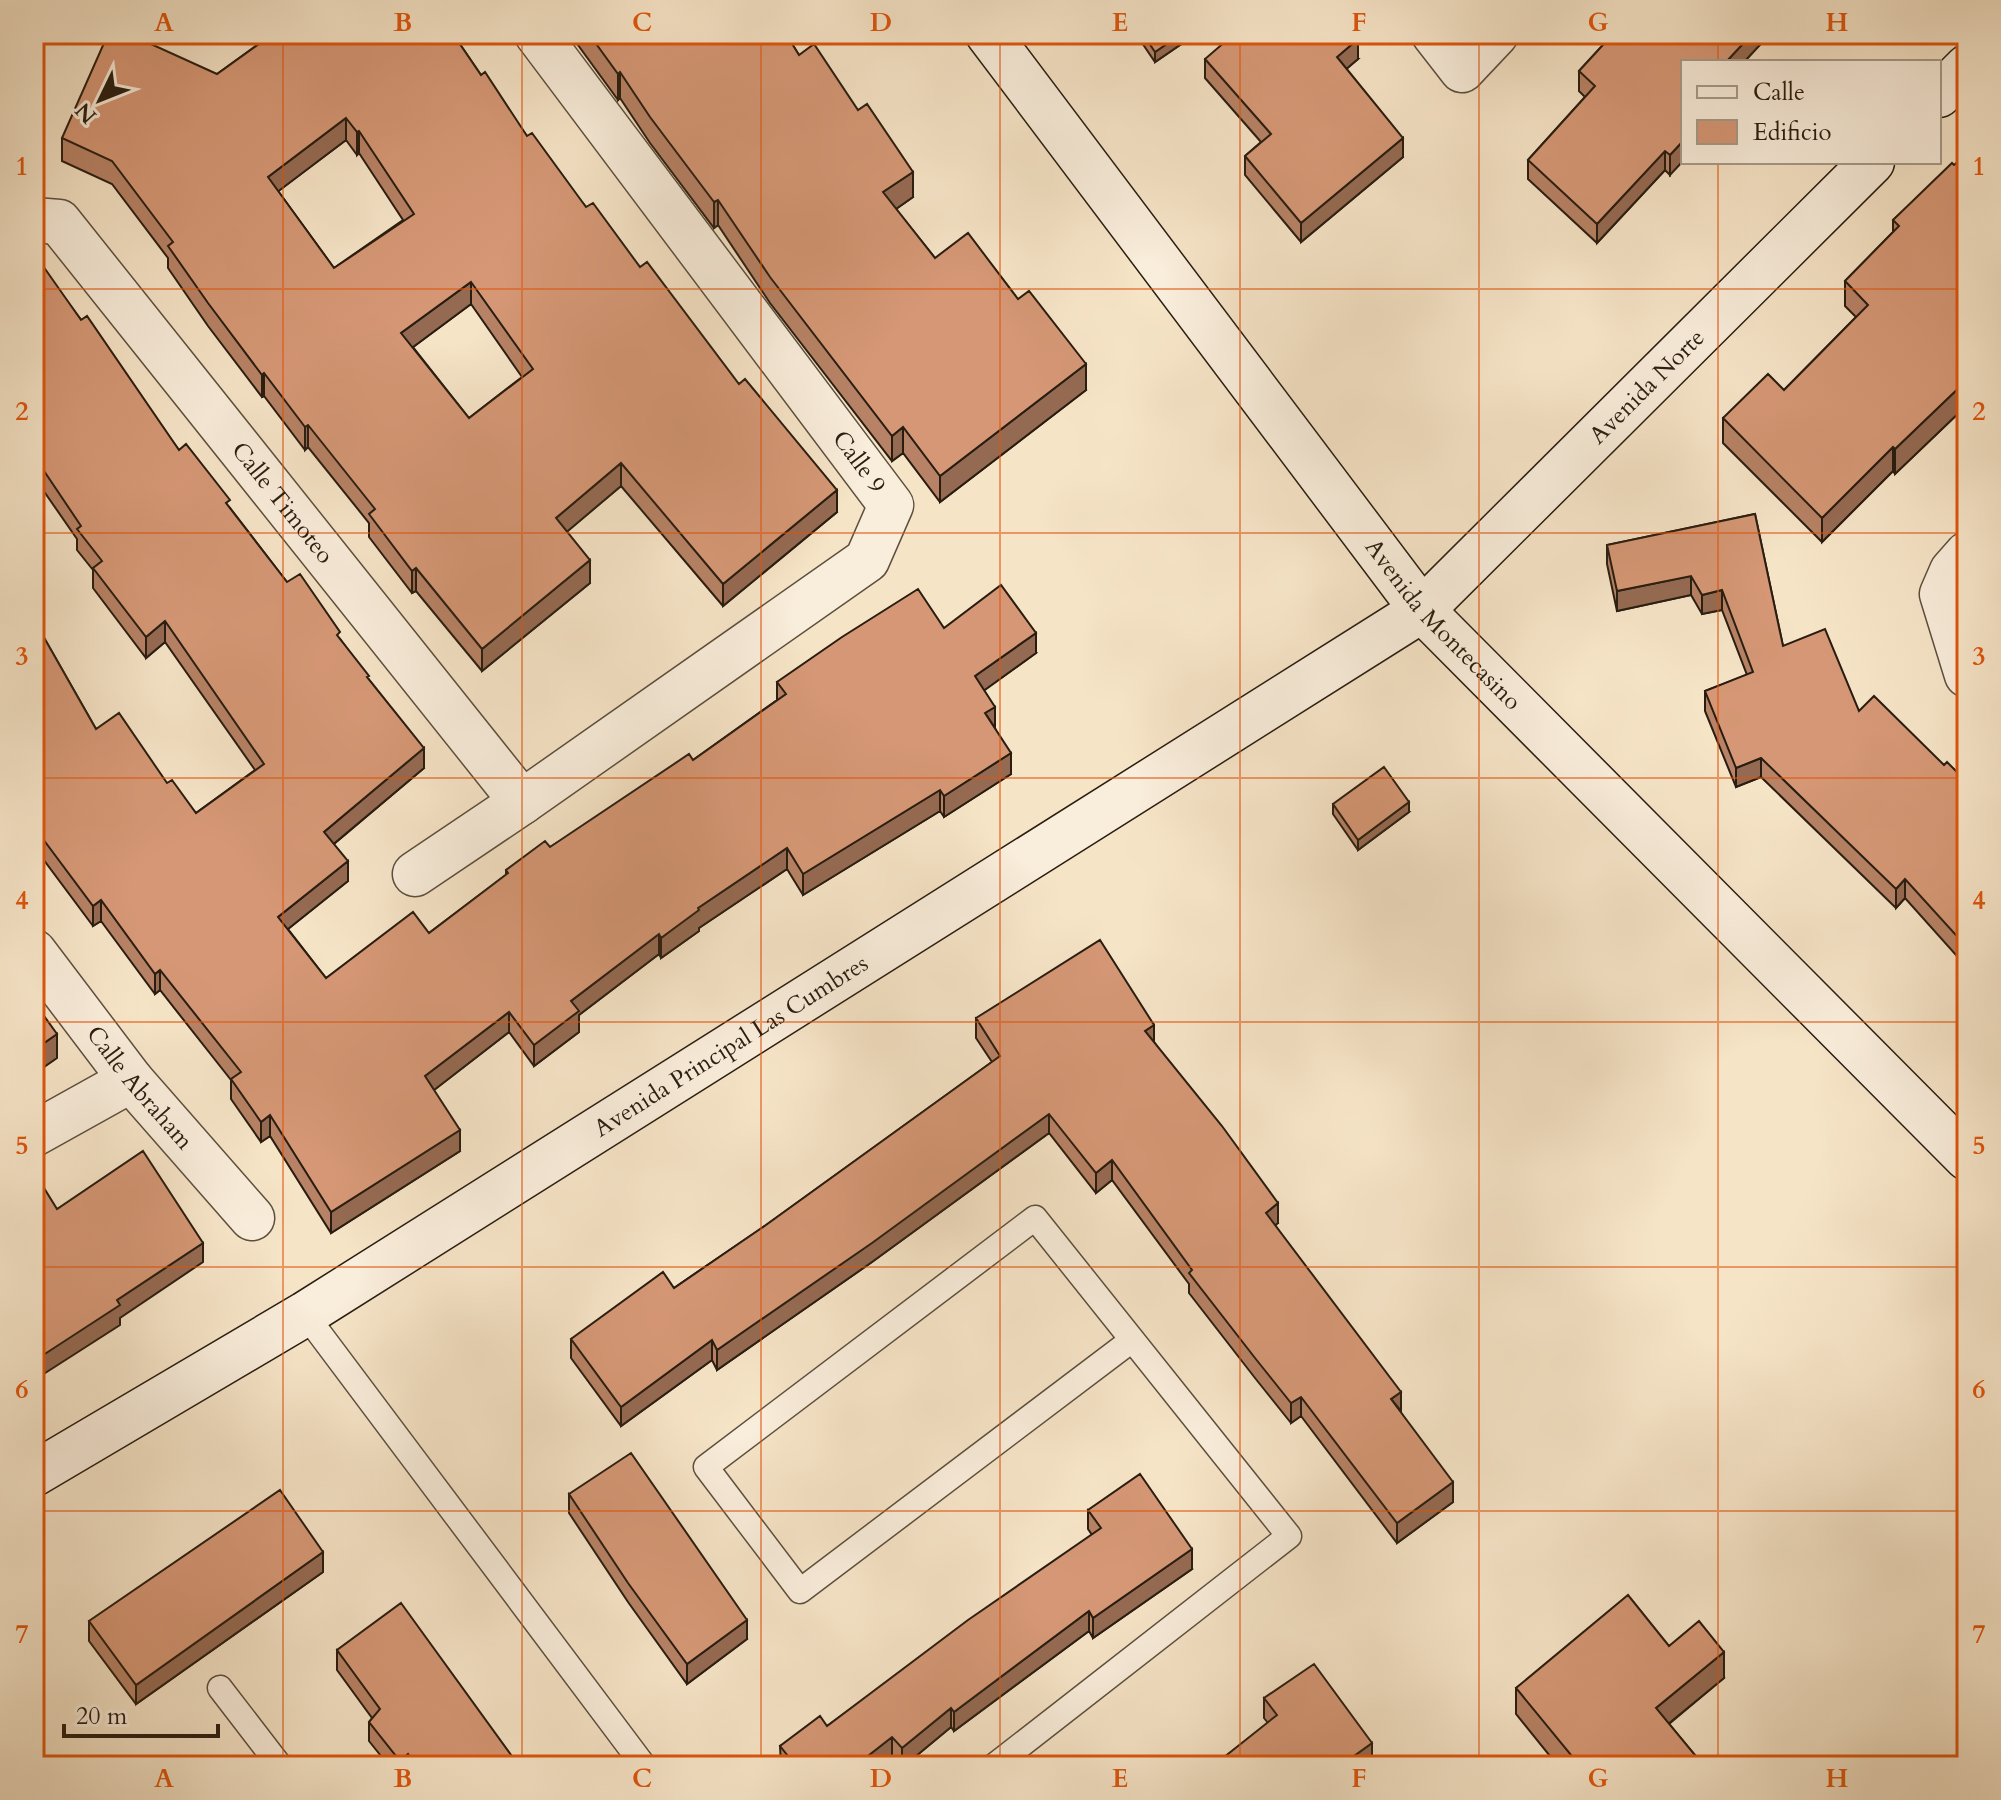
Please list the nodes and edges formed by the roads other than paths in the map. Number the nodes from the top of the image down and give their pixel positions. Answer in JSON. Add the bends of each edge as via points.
{"nodes":[{"id":1,"x":537,"y":34,"type":"edge"},
{"id":2,"x":988,"y":34,"type":"edge"},
{"id":3,"x":1434,"y":34,"type":"edge"},
{"id":4,"x":1496,"y":34,"type":"edge"},
{"id":5,"x":1967,"y":67,"type":"edge"},
{"id":6,"x":1941,"y":93,"type":"edge"},
{"id":7,"x":1870,"y":164,"type":"edge"},
{"id":8,"x":34,"y":220,"type":"edge"},
{"id":9,"x":1967,"y":554,"type":"edge"},
{"id":10,"x":1422,"y":610,"type":"junction"},
{"id":11,"x":1967,"y":675,"type":"edge"},
{"id":12,"x":522,"y":802,"type":"junction"},
{"id":13,"x":415,"y":874,"type":"dead end"},
{"id":14,"x":34,"y":952,"type":"edge"},
{"id":15,"x":131,"y":1080,"type":"junction"},
{"id":16,"x":34,"y":1134,"type":"edge"},
{"id":17,"x":1967,"y":1158,"type":"edge"},
{"id":18,"x":252,"y":1218,"type":"dead end"},
{"id":19,"x":305,"y":1314,"type":"junction"},
{"id":20,"x":1132,"y":1340,"type":"junction"},
{"id":21,"x":34,"y":1474,"type":"edge"},
{"id":22,"x":220,"y":1688,"type":"dead end"},
{"id":23,"x":280,"y":1766,"type":"edge"},
{"id":24,"x":644,"y":1766,"type":"edge"},
{"id":25,"x":994,"y":1766,"type":"edge"}],
"edges":[{"from":1,"to":12,"type":"street","name":"Calle 9","via":[[891,505],[867,560]]},
{"from":2,"to":10,"type":"street","name":"Avenida Montecasino"},
{"from":3,"to":4,"type":"street","via":[[1462,70]]},
{"from":5,"to":6,"type":"street"},
{"from":7,"to":10,"type":"street","name":"Avenida Norte"},
{"from":8,"to":12,"type":"street","name":"Calle Timoteo","via":[[59,222]]},
{"from":9,"to":11,"type":"street","via":[[1942,594]]},
{"from":10,"to":17,"type":"street","name":"Avenida Montecasino"},
{"from":10,"to":19,"type":"street","name":"Avenida Principal Las Cumbres"},
{"from":12,"to":13,"type":"street"},
{"from":14,"to":15,"type":"street","name":"Calle Abraham"},
{"from":15,"to":16,"type":"street"},
{"from":15,"to":18,"type":"street","name":"Calle Abraham"},
{"from":19,"to":21,"type":"street","name":"Avenida Principal Las Cumbres"},
{"from":19,"to":24,"type":"lane"},
{"from":20,"to":20,"type":"lane","via":[[1035,1218],[706,1467],[800,1591]]},
{"from":20,"to":25,"type":"lane","via":[[1289,1536]]},
{"from":22,"to":23,"type":"lane"}]}
